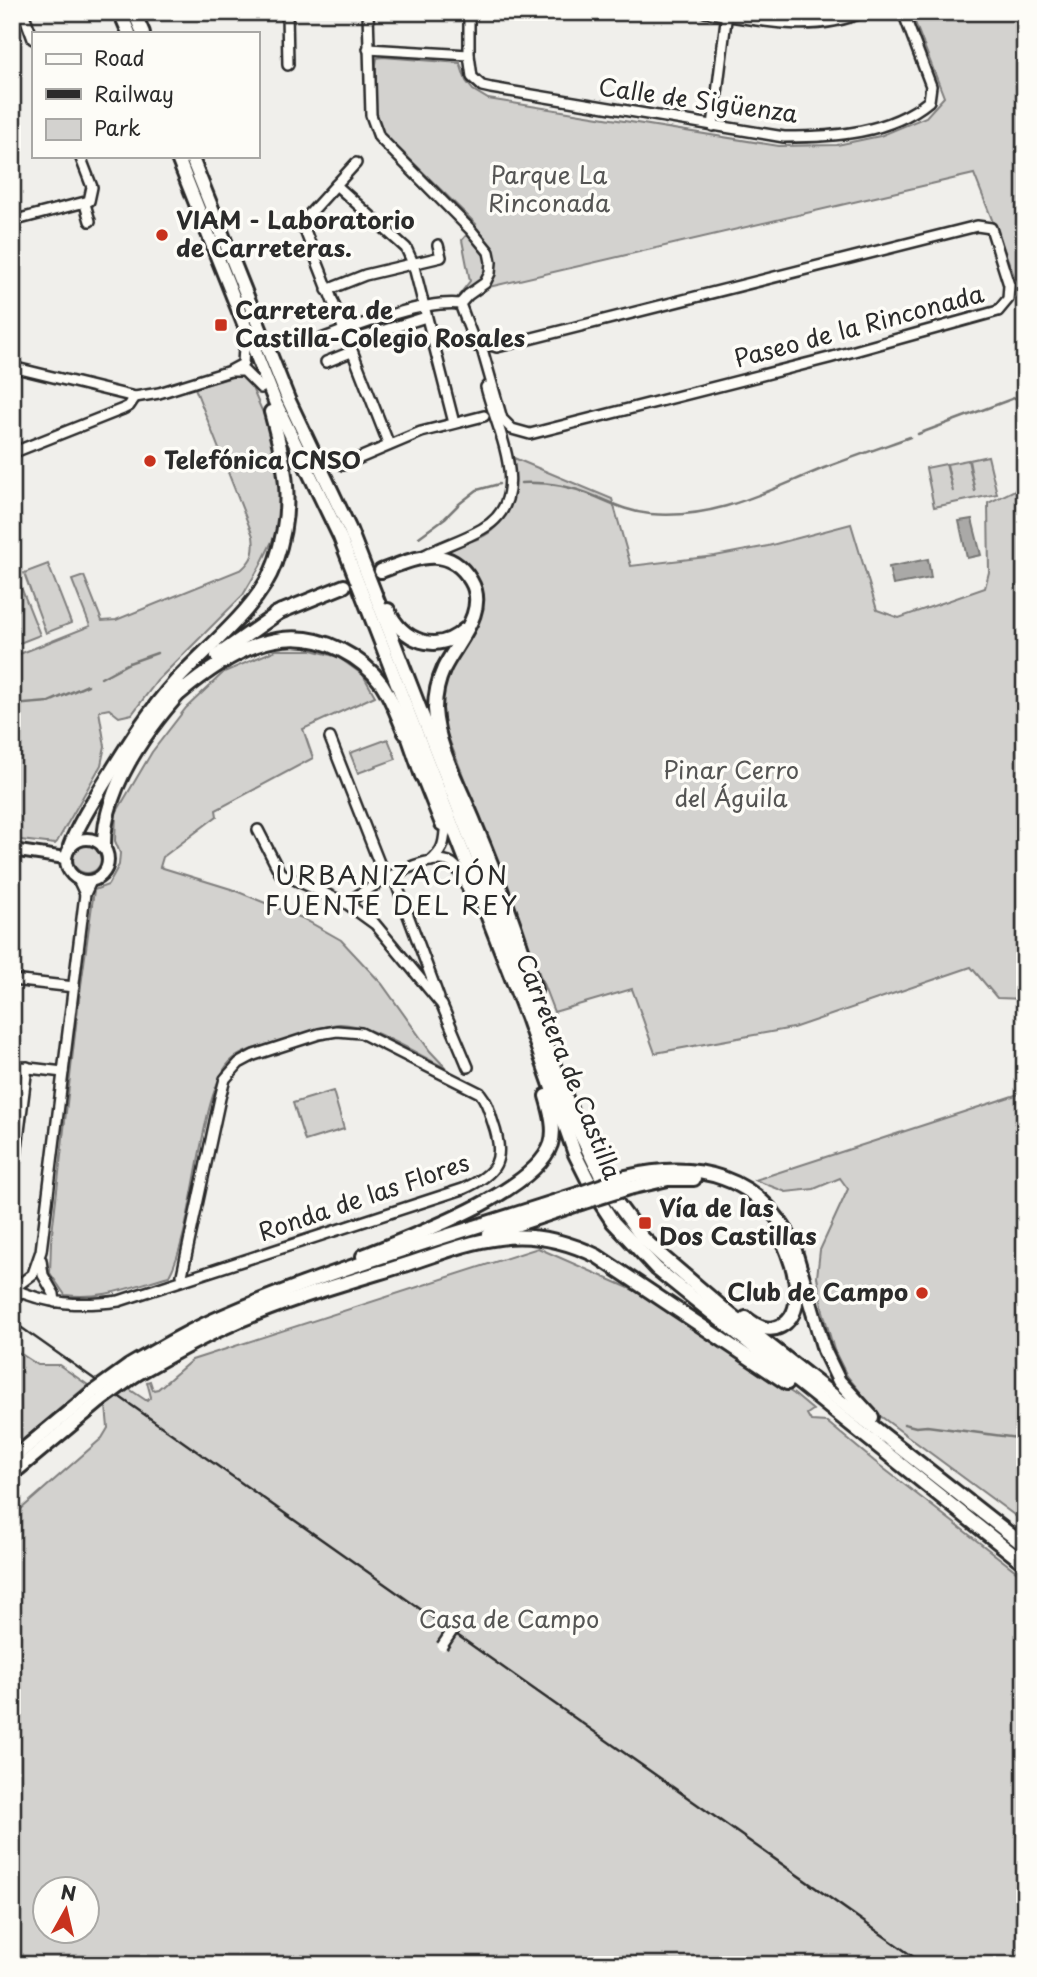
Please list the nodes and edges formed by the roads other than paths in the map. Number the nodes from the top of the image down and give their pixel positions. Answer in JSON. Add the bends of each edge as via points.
{"nodes":[{"id":1,"x":23,"y":12,"type":"edge"},
{"id":2,"x":120,"y":12,"type":"edge"},
{"id":3,"x":134,"y":12,"type":"edge"},
{"id":4,"x":287,"y":12,"type":"edge"},
{"id":5,"x":368,"y":12,"type":"edge"},
{"id":6,"x":469,"y":12,"type":"edge"},
{"id":7,"x":705,"y":12,"type":"edge"},
{"id":8,"x":863,"y":12,"type":"edge"},
{"id":9,"x":903,"y":12,"type":"edge"},
{"id":10,"x":727,"y":14,"type":"edge"},
{"id":11,"x":129,"y":32,"type":"edge"},
{"id":12,"x":143,"y":32,"type":"edge"},
{"id":13,"x":32,"y":36,"type":"edge"},
{"id":14,"x":369,"y":49,"type":"junction"},
{"id":15,"x":469,"y":55,"type":"junction"},
{"id":16,"x":288,"y":65,"type":"dead end"},
{"id":17,"x":713,"y":126,"type":"junction"},
{"id":18,"x":81,"y":158,"type":"edge"},
{"id":19,"x":171,"y":158,"type":"edge"},
{"id":20,"x":178,"y":158,"type":"edge"},
{"id":21,"x":192,"y":158,"type":"edge"},
{"id":22,"x":356,"y":163,"type":"dead end"},
{"id":23,"x":336,"y":185,"type":"junction"},
{"id":24,"x":85,"y":204,"type":"junction"},
{"id":25,"x":12,"y":221,"type":"edge"},
{"id":26,"x":90,"y":221,"type":"dead end"},
{"id":27,"x":438,"y":245,"type":"dead end"},
{"id":28,"x":413,"y":263,"type":"junction"},
{"id":29,"x":327,"y":290,"type":"junction"},
{"id":30,"x":460,"y":304,"type":"junction"},
{"id":31,"x":424,"y":306,"type":"junction"},
{"id":32,"x":426,"y":317,"type":"junction"},
{"id":33,"x":343,"y":331,"type":"junction"},
{"id":34,"x":478,"y":341,"type":"junction"},
{"id":35,"x":313,"y":342,"type":"dead end"},
{"id":36,"x":244,"y":347,"type":"junction"},
{"id":37,"x":349,"y":347,"type":"junction"},
{"id":38,"x":326,"y":362,"type":"dead end"},
{"id":39,"x":12,"y":367,"type":"edge"},
{"id":40,"x":230,"y":371,"type":"junction"},
{"id":41,"x":261,"y":388,"type":"junction"},
{"id":42,"x":135,"y":397,"type":"junction"},
{"id":43,"x":271,"y":412,"type":"junction"},
{"id":44,"x":484,"y":416,"type":"dead end"},
{"id":45,"x":454,"y":423,"type":"junction"},
{"id":46,"x":389,"y":445,"type":"junction"},
{"id":47,"x":12,"y":453,"type":"edge"},
{"id":48,"x":343,"y":465,"type":"dead end"},
{"id":49,"x":350,"y":530,"type":"junction"},
{"id":50,"x":422,"y":557,"type":"junction"},
{"id":51,"x":382,"y":571,"type":"dead end"},
{"id":52,"x":344,"y":586,"type":"dead end"},
{"id":53,"x":471,"y":622,"type":"junction"},
{"id":54,"x":178,"y":687,"type":"junction"},
{"id":55,"x":330,"y":738,"type":"dead end"},
{"id":56,"x":422,"y":776,"type":"junction"},
{"id":57,"x":258,"y":830,"type":"dead end"},
{"id":58,"x":445,"y":831,"type":"junction"},
{"id":59,"x":104,"y":847,"type":"junction"},
{"id":60,"x":12,"y":850,"type":"edge"},
{"id":61,"x":68,"y":852,"type":"junction"},
{"id":62,"x":431,"y":861,"type":"junction"},
{"id":63,"x":389,"y":876,"type":"junction"},
{"id":64,"x":78,"y":879,"type":"junction"},
{"id":65,"x":91,"y":881,"type":"junction"},
{"id":66,"x":85,"y":894,"type":"junction"},
{"id":67,"x":470,"y":895,"type":"junction"},
{"id":68,"x":346,"y":903,"type":"junction"},
{"id":69,"x":493,"y":936,"type":"junction"},
{"id":70,"x":12,"y":980,"type":"edge"},
{"id":71,"x":511,"y":983,"type":"junction"},
{"id":72,"x":74,"y":987,"type":"junction"},
{"id":73,"x":442,"y":1005,"type":"junction"},
{"id":74,"x":12,"y":1066,"type":"edge"},
{"id":75,"x":27,"y":1067,"type":"junction"},
{"id":76,"x":468,"y":1067,"type":"dead end"},
{"id":77,"x":63,"y":1072,"type":"junction"},
{"id":78,"x":561,"y":1081,"type":"junction"},
{"id":79,"x":627,"y":1182,"type":"junction"},
{"id":80,"x":12,"y":1188,"type":"edge"},
{"id":81,"x":580,"y":1199,"type":"junction"},
{"id":82,"x":41,"y":1251,"type":"junction"},
{"id":83,"x":663,"y":1257,"type":"junction"},
{"id":84,"x":380,"y":1271,"type":"junction"},
{"id":85,"x":326,"y":1276,"type":"junction"},
{"id":86,"x":184,"y":1279,"type":"junction"},
{"id":87,"x":13,"y":1289,"type":"edge"},
{"id":88,"x":55,"y":1302,"type":"junction"},
{"id":89,"x":132,"y":1370,"type":"junction"},
{"id":90,"x":97,"y":1396,"type":"junction"},
{"id":91,"x":878,"y":1448,"type":"junction"},
{"id":92,"x":12,"y":1459,"type":"edge"},
{"id":93,"x":12,"y":1474,"type":"edge"},
{"id":94,"x":953,"y":1489,"type":"junction"},
{"id":95,"x":1025,"y":1546,"type":"edge"},
{"id":96,"x":1025,"y":1564,"type":"edge"},
{"id":97,"x":461,"y":1618,"type":"dead end"},
{"id":98,"x":440,"y":1648,"type":"dead end"}],
"edges":[{"from":1,"to":13,"type":"street"},
{"from":2,"to":11,"type":"highway"},
{"from":3,"to":12,"type":"highway"},
{"from":4,"to":16,"type":"street"},
{"from":5,"to":14,"type":"street"},
{"from":6,"to":15,"type":"street"},
{"from":7,"to":10,"type":"street"},
{"from":8,"to":10,"type":"street","via":[[823,23]]},
{"from":9,"to":17,"type":"street","name":"Calle de Sigüenza","via":[[931,86],[929,101],[919,109],[867,130],[825,137],[784,137]]},
{"from":10,"to":17,"type":"street"},
{"from":14,"to":15,"type":"street"},
{"from":14,"to":30,"type":"street","via":[[370,115],[379,136],[489,252],[490,273],[485,283]]},
{"from":15,"to":17,"type":"street","name":"Calle de Sigüenza","via":[[472,77],[482,86]]},
{"from":18,"to":24,"type":"street","via":[[92,187]]},
{"from":19,"to":36,"type":"highway"},
{"from":20,"to":69,"type":"highway","name":"Carretera de Castilla","via":[[276,404],[340,537]]},
{"from":21,"to":49,"type":"highway","name":"Carretera de Castilla"},
{"from":22,"to":23,"type":"street"},
{"from":23,"to":28,"type":"street","via":[[406,248]]},
{"from":23,"to":29,"type":"street","via":[[305,219],[304,228]]},
{"from":24,"to":25,"type":"street"},
{"from":24,"to":26,"type":"street"},
{"from":27,"to":28,"type":"street","via":[[441,257]]},
{"from":28,"to":29,"type":"street"},
{"from":28,"to":31,"type":"street"},
{"from":29,"to":33,"type":"street"},
{"from":30,"to":31,"type":"street"},
{"from":30,"to":34,"type":"street","name":"Paseo de la Rinconada"},
{"from":31,"to":32,"type":"street"},
{"from":31,"to":33,"type":"street"},
{"from":32,"to":37,"type":"street"},
{"from":32,"to":45,"type":"street"},
{"from":33,"to":35,"type":"street"},
{"from":33,"to":37,"type":"street"},
{"from":34,"to":34,"type":"street","name":"Paseo de la Rinconada","via":[[497,347],[977,226],[991,229],[1009,285],[1008,299],[998,311],[530,434],[512,429],[502,419]]},
{"from":34,"to":50,"type":"street","via":[[492,413],[506,448],[509,489],[501,511],[485,528]]},
{"from":36,"to":40,"type":"street","via":[[243,364]]},
{"from":36,"to":41,"type":"highway"},
{"from":37,"to":38,"type":"street"},
{"from":37,"to":46,"type":"street"},
{"from":39,"to":42,"type":"street"},
{"from":40,"to":41,"type":"street","via":[[244,371]]},
{"from":40,"to":42,"type":"street"},
{"from":41,"to":43,"type":"highway"},
{"from":42,"to":47,"type":"street","via":[[129,406]]},
{"from":43,"to":54,"type":"highway","via":[[288,496],[275,565],[241,615]]},
{"from":43,"to":56,"type":"highway","via":[[333,541]]},
{"from":44,"to":45,"type":"street"},
{"from":45,"to":46,"type":"street"},
{"from":46,"to":48,"type":"street"},
{"from":49,"to":53,"type":"highway","via":[[372,567],[394,622],[411,638],[442,642]]},
{"from":49,"to":78,"type":"highway","name":"Carretera de Castilla"},
{"from":50,"to":51,"type":"highway"},
{"from":50,"to":53,"type":"highway","via":[[444,558],[464,571],[475,591]]},
{"from":52,"to":54,"type":"highway","via":[[281,611]]},
{"from":53,"to":78,"type":"highway","via":[[439,680],[436,717],[444,749],[516,927]]},
{"from":54,"to":56,"type":"highway","via":[[252,645],[280,638],[329,644],[364,665],[382,685]]},
{"from":54,"to":59,"type":"highway","via":[[120,783],[106,821]]},
{"from":54,"to":61,"type":"highway","via":[[132,736]]},
{"from":55,"to":63,"type":"street"},
{"from":56,"to":58,"type":"highway"},
{"from":57,"to":68,"type":"street","via":[[280,873]]},
{"from":58,"to":62,"type":"street","via":[[441,852]]},
{"from":58,"to":67,"type":"highway"},
{"from":59,"to":61,"type":"main road","via":[[87,838],[75,841]]},
{"from":59,"to":65,"type":"main road","via":[[107,866]]},
{"from":60,"to":61,"type":"main road"},
{"from":61,"to":64,"type":"main road","via":[[68,870]]},
{"from":62,"to":63,"type":"street"},
{"from":62,"to":67,"type":"street","via":[[445,860],[455,866]]},
{"from":63,"to":68,"type":"street"},
{"from":63,"to":73,"type":"street"},
{"from":64,"to":65,"type":"main road"},
{"from":64,"to":66,"type":"street"},
{"from":65,"to":66,"type":"street"},
{"from":66,"to":72,"type":"street"},
{"from":67,"to":69,"type":"highway"},
{"from":68,"to":73,"type":"street","via":[[375,924]]},
{"from":69,"to":71,"type":"highway","name":"Carretera de Castilla"},
{"from":70,"to":72,"type":"street"},
{"from":71,"to":85,"type":"highway","via":[[550,1109],[548,1152],[509,1188]]},
{"from":71,"to":91,"type":"highway","name":"Carretera de Castilla","via":[[575,1154],[613,1222],[657,1269]]},
{"from":72,"to":77,"type":"street"},
{"from":73,"to":76,"type":"street"},
{"from":74,"to":75,"type":"street"},
{"from":75,"to":77,"type":"street"},
{"from":75,"to":80,"type":"street"},
{"from":77,"to":82,"type":"street"},
{"from":78,"to":83,"type":"highway","name":"Carretera de Castilla","via":[[608,1191]]},
{"from":79,"to":81,"type":"highway","bridge":true},
{"from":79,"to":83,"type":"highway","via":[[688,1178],[732,1189],[747,1198],[769,1220],[786,1248],[796,1282],[793,1313],[785,1324],[765,1329]]},
{"from":79,"to":94,"type":"highway","via":[[665,1170],[712,1174],[764,1202],[793,1244],[824,1350],[839,1381],[868,1414]]},
{"from":81,"to":84,"type":"highway"},
{"from":81,"to":85,"type":"highway"},
{"from":82,"to":87,"type":"street","via":[[36,1270]]},
{"from":82,"to":88,"type":"street","via":[[43,1275]]},
{"from":83,"to":94,"type":"highway","name":"Carretera de Castilla"},
{"from":84,"to":89,"type":"highway","via":[[271,1308]]},
{"from":84,"to":91,"type":"highway","via":[[499,1238],[568,1243],[621,1271]]},
{"from":85,"to":89,"type":"highway","via":[[222,1316],[177,1338]]},
{"from":86,"to":86,"type":"street","name":"Ronda de las Flores","via":[[484,1180],[494,1169],[499,1151],[488,1103],[480,1093],[360,1033],[319,1034],[239,1063],[225,1079],[220,1098]]},
{"from":86,"to":88,"type":"street","name":"Ronda de las Flores","via":[[119,1301]]},
{"from":87,"to":88,"type":"street","name":"Ronda de las Flores"},
{"from":89,"to":90,"type":"highway","bridge":true},
{"from":90,"to":92,"type":"highway"},
{"from":90,"to":93,"type":"highway"},
{"from":91,"to":96,"type":"highway","name":"Carretera de Castilla"},
{"from":94,"to":95,"type":"highway","name":"Carretera de Castilla"},
{"from":97,"to":98,"type":"street","bridge":true}]}
